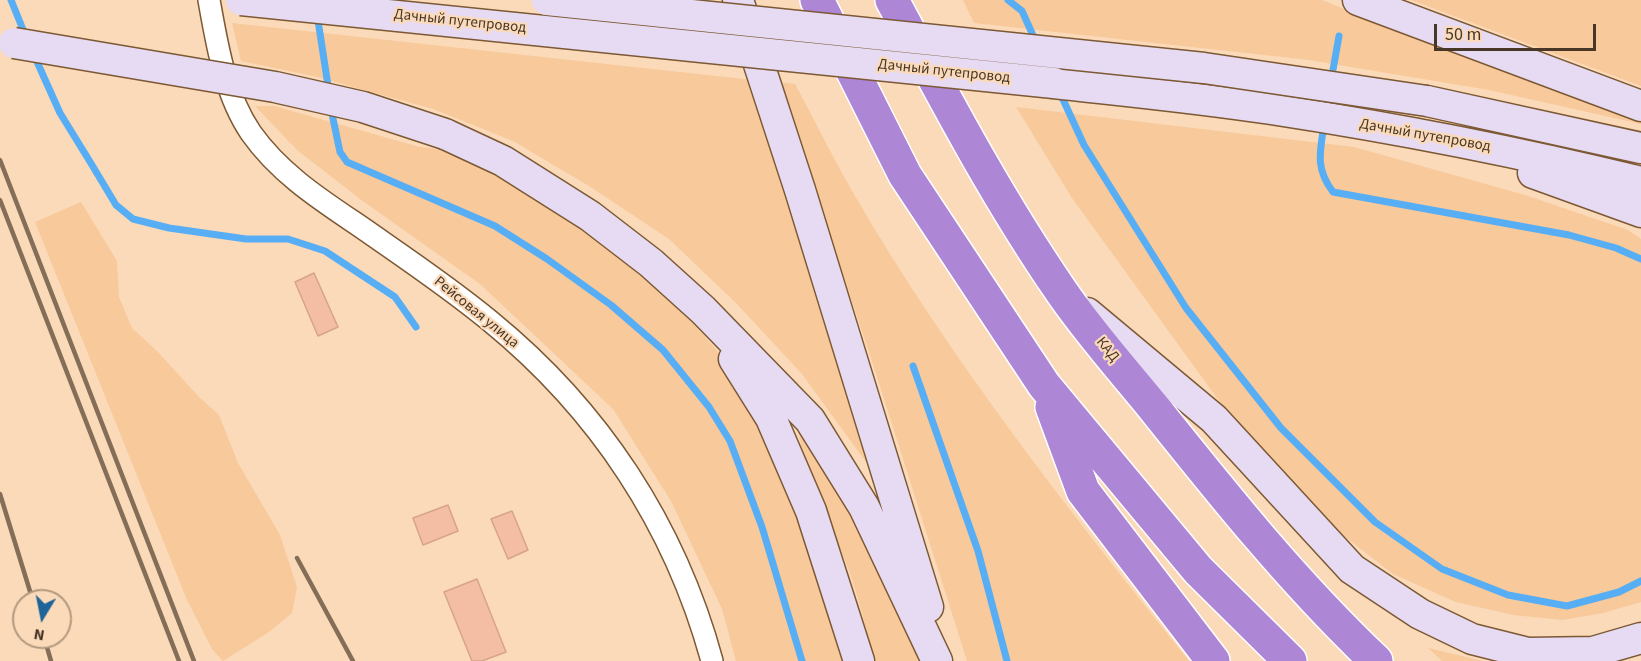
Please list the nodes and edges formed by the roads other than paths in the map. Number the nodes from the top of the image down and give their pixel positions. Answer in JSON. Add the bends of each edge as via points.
{"nodes":[{"id":1,"x":209,"y":0,"type":"edge"},
{"id":2,"x":241,"y":0,"type":"edge"},
{"id":3,"x":548,"y":0,"type":"edge"},
{"id":4,"x":738,"y":0,"type":"edge"},
{"id":5,"x":818,"y":0,"type":"edge"},
{"id":6,"x":892,"y":0,"type":"edge"},
{"id":7,"x":1358,"y":0,"type":"edge"},
{"id":8,"x":0,"y":41,"type":"edge"},
{"id":9,"x":1641,"y":106,"type":"edge"},
{"id":10,"x":1334,"y":119,"type":"junction"},
{"id":11,"x":1641,"y":148,"type":"edge"},
{"id":12,"x":1641,"y":182,"type":"edge"},
{"id":13,"x":1641,"y":212,"type":"edge"},
{"id":14,"x":1062,"y":292,"type":"junction"},
{"id":15,"x":704,"y":310,"type":"junction"},
{"id":16,"x":1044,"y":386,"type":"junction"},
{"id":17,"x":1641,"y":638,"type":"edge"},
{"id":18,"x":712,"y":661,"type":"edge"},
{"id":19,"x":859,"y":661,"type":"edge"},
{"id":20,"x":937,"y":661,"type":"edge"},
{"id":21,"x":944,"y":661,"type":"edge"},
{"id":22,"x":1213,"y":661,"type":"edge"},
{"id":23,"x":1290,"y":661,"type":"edge"},
{"id":24,"x":1376,"y":661,"type":"edge"}],
"edges":[{"from":1,"to":18,"type":"street","name":"Рейсовая улица","via":[[220,59],[234,101],[250,132],[271,158],[307,190],[490,321],[540,366],[598,432],[657,518],[694,601]]},
{"from":2,"to":10,"type":"main road","name":"Дачный путепровод","bridge":true,"via":[[1054,83]]},
{"from":3,"to":11,"type":"main road","bridge":true,"via":[[1170,64],[1427,101]]},
{"from":4,"to":21,"type":"main road"},
{"from":5,"to":16,"type":"highway","via":[[905,175]]},
{"from":6,"to":14,"type":"highway","name":"КАД","via":[[1005,204]]},
{"from":7,"to":9,"type":"main road"},
{"from":8,"to":15,"type":"main road","bridge":true,"via":[[275,87],[363,107],[445,134],[503,161],[590,216]]},
{"from":10,"to":12,"type":"main road","name":"Дачный путепровод","via":[[1503,150]]},
{"from":10,"to":13,"type":"main road","via":[[1533,173]]},
{"from":14,"to":17,"type":"main road","via":[[1214,419],[1352,569],[1420,614],[1472,639],[1528,653],[1593,652]]},
{"from":14,"to":24,"type":"highway","name":"КАД","via":[[1243,520],[1334,621]]},
{"from":15,"to":19,"type":"main road","via":[[771,418],[811,511]]},
{"from":15,"to":20,"type":"main road","via":[[810,420],[864,507]]},
{"from":16,"to":22,"type":"highway","via":[[1083,490]]},
{"from":16,"to":23,"type":"highway","via":[[1198,570]]}]}
